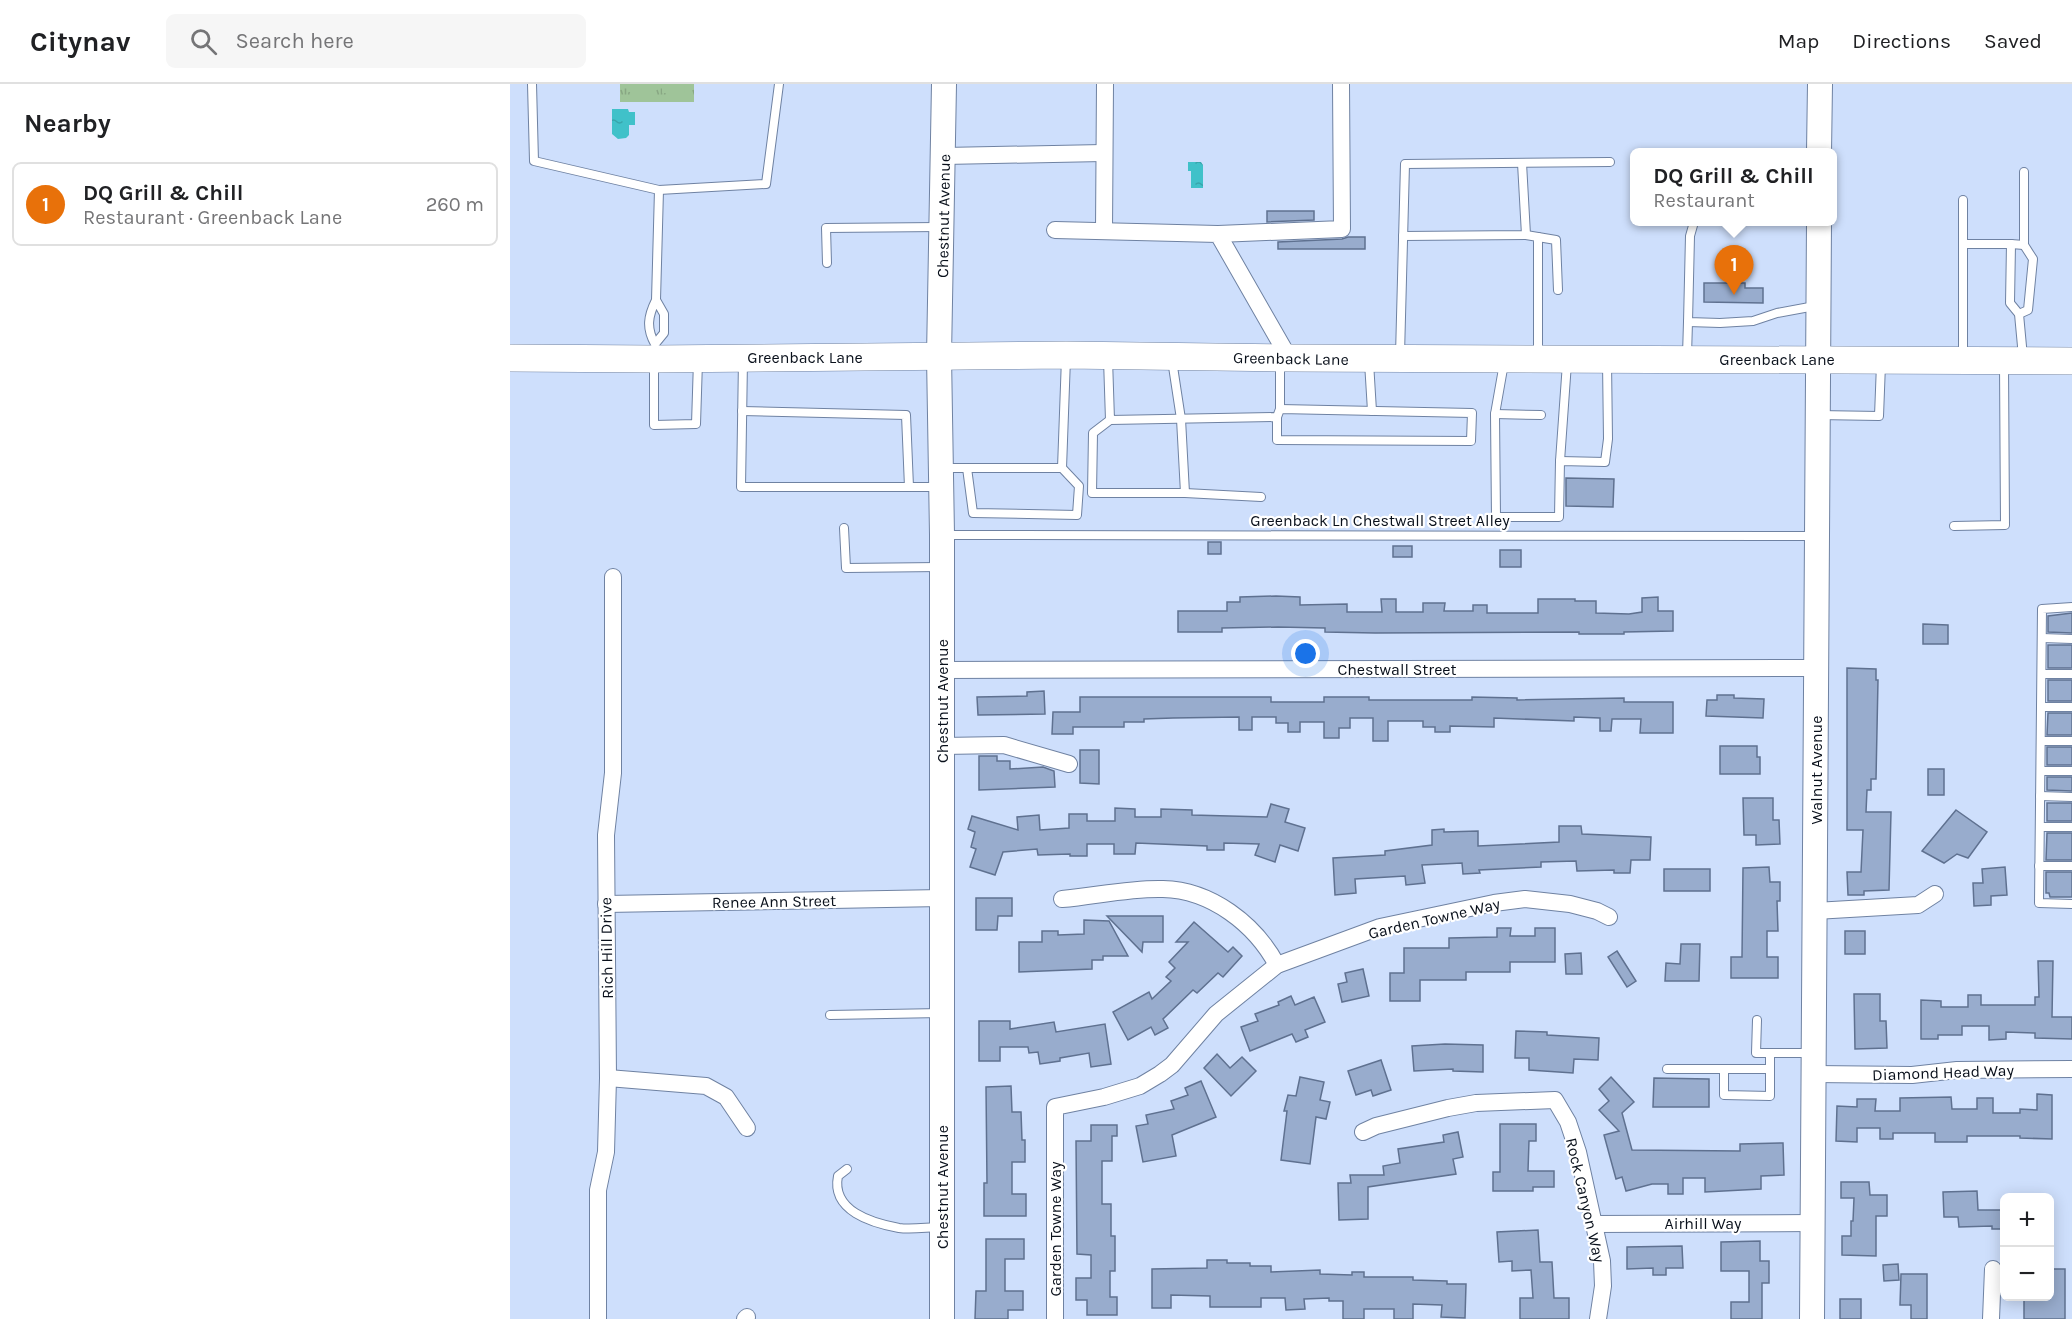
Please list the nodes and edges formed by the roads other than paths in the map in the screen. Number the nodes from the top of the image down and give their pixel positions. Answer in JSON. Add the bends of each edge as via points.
{"nodes":[{"id":1,"x":532,"y":84,"type":"edge"},
{"id":2,"x":779,"y":84,"type":"edge"},
{"id":3,"x":944,"y":84,"type":"edge"},
{"id":4,"x":1105,"y":84,"type":"edge"},
{"id":5,"x":1341,"y":84,"type":"edge"},
{"id":6,"x":1820,"y":84,"type":"edge"},
{"id":7,"x":1820,"y":148,"type":"edge"},
{"id":8,"x":1103,"y":153,"type":"junction"},
{"id":9,"x":944,"y":156,"type":"junction"},
{"id":10,"x":1610,"y":162,"type":"dead end"},
{"id":11,"x":1522,"y":163,"type":"junction"},
{"id":12,"x":2024,"y":172,"type":"dead end"},
{"id":13,"x":659,"y":189,"type":"junction"},
{"id":14,"x":1963,"y":200,"type":"dead end"},
{"id":15,"x":1693,"y":226,"type":"edge"},
{"id":16,"x":1819,"y":226,"type":"edge"},
{"id":17,"x":943,"y":227,"type":"junction"},
{"id":18,"x":1054,"y":230,"type":"dead end"},
{"id":19,"x":1104,"y":230,"type":"junction"},
{"id":20,"x":1218,"y":234,"type":"junction"},
{"id":21,"x":1526,"y":235,"type":"junction"},
{"id":22,"x":1403,"y":236,"type":"junction"},
{"id":23,"x":1538,"y":237,"type":"junction"},
{"id":24,"x":1963,"y":244,"type":"junction"},
{"id":25,"x":2011,"y":244,"type":"junction"},
{"id":26,"x":2024,"y":245,"type":"junction"},
{"id":27,"x":827,"y":263,"type":"dead end"},
{"id":28,"x":1558,"y":290,"type":"dead end"},
{"id":29,"x":656,"y":300,"type":"junction"},
{"id":30,"x":1818,"y":305,"type":"junction"},
{"id":31,"x":2019,"y":314,"type":"junction"},
{"id":32,"x":1688,"y":322,"type":"junction"},
{"id":33,"x":654,"y":351,"type":"junction"},
{"id":34,"x":1066,"y":355,"type":"junction"},
{"id":35,"x":939,"y":356,"type":"junction"},
{"id":36,"x":1108,"y":356,"type":"junction"},
{"id":37,"x":743,"y":357,"type":"junction"},
{"id":38,"x":1171,"y":357,"type":"junction"},
{"id":39,"x":510,"y":358,"type":"edge"},
{"id":40,"x":699,"y":358,"type":"junction"},
{"id":41,"x":1284,"y":358,"type":"junction"},
{"id":42,"x":1369,"y":359,"type":"junction"},
{"id":43,"x":1400,"y":359,"type":"junction"},
{"id":44,"x":1505,"y":359,"type":"junction"},
{"id":45,"x":1538,"y":359,"type":"junction"},
{"id":46,"x":1567,"y":359,"type":"junction"},
{"id":47,"x":1607,"y":359,"type":"junction"},
{"id":48,"x":1687,"y":359,"type":"junction"},
{"id":49,"x":1818,"y":359,"type":"junction"},
{"id":50,"x":1881,"y":360,"type":"junction"},
{"id":51,"x":1963,"y":360,"type":"junction"},
{"id":52,"x":2013,"y":360,"type":"junction"},
{"id":53,"x":2072,"y":361,"type":"edge"},
{"id":54,"x":742,"y":411,"type":"junction"},
{"id":55,"x":1372,"y":411,"type":"junction"},
{"id":56,"x":1279,"y":413,"type":"junction"},
{"id":57,"x":1495,"y":414,"type":"junction"},
{"id":58,"x":1541,"y":415,"type":"dead end"},
{"id":59,"x":1818,"y":415,"type":"junction"},
{"id":60,"x":1181,"y":419,"type":"junction"},
{"id":61,"x":1110,"y":420,"type":"junction"},
{"id":62,"x":1560,"y":461,"type":"junction"},
{"id":63,"x":968,"y":468,"type":"junction"},
{"id":64,"x":1062,"y":468,"type":"junction"},
{"id":65,"x":942,"y":477,"type":"junction"},
{"id":66,"x":909,"y":487,"type":"junction"},
{"id":67,"x":1185,"y":493,"type":"junction"},
{"id":68,"x":1261,"y":496,"type":"dead end"},
{"id":69,"x":1954,"y":526,"type":"dead end"},
{"id":70,"x":844,"y":528,"type":"dead end"},
{"id":71,"x":942,"y":535,"type":"junction"},
{"id":72,"x":1818,"y":536,"type":"junction"},
{"id":73,"x":942,"y":567,"type":"junction"},
{"id":74,"x":613,"y":576,"type":"dead end"},
{"id":75,"x":2072,"y":607,"type":"edge"},
{"id":76,"x":2042,"y":638,"type":"junction"},
{"id":77,"x":2072,"y":639,"type":"edge"},
{"id":78,"x":1817,"y":669,"type":"junction"},
{"id":79,"x":942,"y":670,"type":"junction"},
{"id":80,"x":2042,"y":674,"type":"junction"},
{"id":81,"x":2072,"y":674,"type":"edge"},
{"id":82,"x":2041,"y":707,"type":"junction"},
{"id":83,"x":2072,"y":707,"type":"edge"},
{"id":84,"x":2041,"y":741,"type":"junction"},
{"id":85,"x":2072,"y":741,"type":"edge"},
{"id":86,"x":942,"y":746,"type":"junction"},
{"id":87,"x":1070,"y":764,"type":"dead end"},
{"id":88,"x":2041,"y":771,"type":"junction"},
{"id":89,"x":2072,"y":771,"type":"edge"},
{"id":90,"x":2040,"y":796,"type":"junction"},
{"id":91,"x":2072,"y":797,"type":"edge"},
{"id":92,"x":2040,"y":827,"type":"junction"},
{"id":93,"x":2072,"y":827,"type":"edge"},
{"id":94,"x":2039,"y":866,"type":"junction"},
{"id":95,"x":2072,"y":866,"type":"edge"},
{"id":96,"x":1935,"y":894,"type":"dead end"},
{"id":97,"x":942,"y":898,"type":"junction"},
{"id":98,"x":1062,"y":899,"type":"dead end"},
{"id":99,"x":606,"y":904,"type":"junction"},
{"id":100,"x":2072,"y":904,"type":"edge"},
{"id":101,"x":1815,"y":910,"type":"junction"},
{"id":102,"x":1609,"y":917,"type":"dead end"},
{"id":103,"x":1277,"y":965,"type":"junction"},
{"id":104,"x":942,"y":1013,"type":"junction"},
{"id":105,"x":830,"y":1015,"type":"dead end"},
{"id":106,"x":1757,"y":1020,"type":"dead end"},
{"id":107,"x":1770,"y":1053,"type":"junction"},
{"id":108,"x":1813,"y":1064,"type":"junction"},
{"id":109,"x":1667,"y":1069,"type":"dead end"},
{"id":110,"x":1770,"y":1069,"type":"junction"},
{"id":111,"x":2072,"y":1069,"type":"edge"},
{"id":112,"x":1724,"y":1070,"type":"junction"},
{"id":113,"x":608,"y":1078,"type":"junction"},
{"id":114,"x":747,"y":1128,"type":"dead end"},
{"id":115,"x":1363,"y":1132,"type":"dead end"},
{"id":116,"x":847,"y":1169,"type":"dead end"},
{"id":117,"x":1813,"y":1223,"type":"junction"},
{"id":118,"x":1594,"y":1224,"type":"junction"},
{"id":119,"x":942,"y":1227,"type":"junction"},
{"id":120,"x":1993,"y":1269,"type":"dead end"},
{"id":121,"x":598,"y":1319,"type":"edge"},
{"id":122,"x":942,"y":1319,"type":"edge"},
{"id":123,"x":1055,"y":1319,"type":"edge"},
{"id":124,"x":1598,"y":1319,"type":"edge"},
{"id":125,"x":1812,"y":1319,"type":"edge"},
{"id":126,"x":1991,"y":1319,"type":"edge"}],
"edges":[{"from":1,"to":13,"type":"lane","via":[[534,161]]},
{"from":2,"to":13,"type":"lane","via":[[766,184]]},
{"from":3,"to":9,"type":"street","name":"Chestnut Avenue"},
{"from":4,"to":8,"type":"street"},
{"from":5,"to":20,"type":"street","via":[[1342,229]]},
{"from":6,"to":7,"type":"street"},
{"from":8,"to":9,"type":"street"},
{"from":8,"to":19,"type":"street"},
{"from":9,"to":17,"type":"street","name":"Chestnut Avenue"},
{"from":10,"to":11,"type":"lane"},
{"from":11,"to":21,"type":"lane"},
{"from":11,"to":22,"type":"lane","via":[[1405,164]]},
{"from":12,"to":26,"type":"lane"},
{"from":13,"to":29,"type":"lane"},
{"from":14,"to":24,"type":"lane"},
{"from":15,"to":32,"type":"lane"},
{"from":16,"to":30,"type":"street","name":"Walnut Avenue"},
{"from":17,"to":27,"type":"lane","via":[[826,228]]},
{"from":17,"to":35,"type":"street","name":"Chestnut Avenue"},
{"from":18,"to":19,"type":"street"},
{"from":19,"to":20,"type":"street"},
{"from":20,"to":41,"type":"street"},
{"from":21,"to":22,"type":"lane"},
{"from":21,"to":23,"type":"lane"},
{"from":22,"to":43,"type":"lane"},
{"from":23,"to":28,"type":"lane","via":[[1556,240]]},
{"from":23,"to":45,"type":"lane"},
{"from":24,"to":25,"type":"lane"},
{"from":24,"to":51,"type":"lane"},
{"from":25,"to":26,"type":"lane"},
{"from":25,"to":31,"type":"lane","via":[[2010,303]]},
{"from":26,"to":31,"type":"lane","via":[[2033,260],[2028,310]]},
{"from":29,"to":33,"type":"lane","via":[[649,313],[648,333]]},
{"from":29,"to":33,"type":"lane","via":[[664,314],[664,333]]},
{"from":30,"to":32,"type":"lane","via":[[1753,321]]},
{"from":30,"to":49,"type":"street","name":"Walnut Avenue"},
{"from":31,"to":52,"type":"lane"},
{"from":32,"to":48,"type":"lane"},
{"from":33,"to":39,"type":"main road","name":"Greenback Lane"},
{"from":33,"to":40,"type":"main road","name":"Greenback Lane"},
{"from":33,"to":40,"type":"lane","via":[[654,425],[696,424]]},
{"from":34,"to":35,"type":"main road","name":"Greenback Lane"},
{"from":34,"to":36,"type":"main road","name":"Greenback Lane"},
{"from":34,"to":64,"type":"lane"},
{"from":35,"to":37,"type":"main road","name":"Greenback Lane"},
{"from":35,"to":65,"type":"street","name":"Chestnut Avenue"},
{"from":36,"to":38,"type":"main road","name":"Greenback Lane"},
{"from":36,"to":61,"type":"lane"},
{"from":37,"to":40,"type":"main road","name":"Greenback Lane"},
{"from":37,"to":54,"type":"lane"},
{"from":38,"to":41,"type":"main road","name":"Greenback Lane"},
{"from":38,"to":60,"type":"lane"},
{"from":41,"to":42,"type":"main road","name":"Greenback Lane"},
{"from":41,"to":56,"type":"lane"},
{"from":42,"to":43,"type":"main road","name":"Greenback Lane"},
{"from":42,"to":55,"type":"lane"},
{"from":43,"to":44,"type":"main road","name":"Greenback Lane"},
{"from":44,"to":45,"type":"main road","name":"Greenback Lane"},
{"from":44,"to":57,"type":"lane"},
{"from":45,"to":46,"type":"main road","name":"Greenback Lane"},
{"from":46,"to":47,"type":"main road","name":"Greenback Lane"},
{"from":46,"to":62,"type":"lane"},
{"from":47,"to":48,"type":"main road","name":"Greenback Lane"},
{"from":47,"to":62,"type":"lane","via":[[1605,462]]},
{"from":48,"to":49,"type":"main road","name":"Greenback Lane"},
{"from":49,"to":50,"type":"main road","name":"Greenback Lane"},
{"from":49,"to":59,"type":"street","name":"Walnut Avenue"},
{"from":50,"to":51,"type":"main road","name":"Greenback Lane"},
{"from":50,"to":59,"type":"lane","via":[[1879,416]]},
{"from":51,"to":52,"type":"main road","name":"Greenback Lane"},
{"from":52,"to":53,"type":"main road","name":"Greenback Lane"},
{"from":52,"to":69,"type":"lane","via":[[2005,525]]},
{"from":54,"to":66,"type":"lane","via":[[906,415]]},
{"from":54,"to":66,"type":"lane","via":[[741,487]]},
{"from":55,"to":56,"type":"lane"},
{"from":55,"to":56,"type":"lane","via":[[1472,413],[1471,441],[1277,440]]},
{"from":56,"to":60,"type":"lane"},
{"from":57,"to":58,"type":"lane"},
{"from":57,"to":62,"type":"lane","via":[[1496,517],[1559,517]]},
{"from":59,"to":72,"type":"street","name":"Walnut Avenue"},
{"from":60,"to":61,"type":"lane"},
{"from":60,"to":67,"type":"lane"},
{"from":61,"to":67,"type":"lane","via":[[1093,433],[1092,493]]},
{"from":63,"to":64,"type":"lane"},
{"from":63,"to":64,"type":"lane","via":[[973,513],[1077,515],[1079,486]]},
{"from":63,"to":65,"type":"lane"},
{"from":65,"to":66,"type":"lane"},
{"from":65,"to":71,"type":"street","name":"Chestnut Avenue"},
{"from":67,"to":68,"type":"lane"},
{"from":70,"to":73,"type":"lane","via":[[846,568]]},
{"from":71,"to":72,"type":"lane","name":"Greenback Ln Chestwall Street Alley"},
{"from":71,"to":73,"type":"street","name":"Chestnut Avenue"},
{"from":72,"to":78,"type":"street","name":"Walnut Avenue"},
{"from":73,"to":79,"type":"street","name":"Chestnut Avenue"},
{"from":74,"to":99,"type":"street","name":"Rich Hill Drive","via":[[614,773],[606,835]]},
{"from":75,"to":76,"type":"lane","via":[[2042,609]]},
{"from":76,"to":77,"type":"lane"},
{"from":76,"to":80,"type":"lane"},
{"from":78,"to":79,"type":"street","name":"Chestwall Street"},
{"from":78,"to":101,"type":"street","name":"Walnut Avenue"},
{"from":79,"to":86,"type":"street","name":"Chestnut Avenue"},
{"from":80,"to":81,"type":"lane"},
{"from":80,"to":82,"type":"lane"},
{"from":82,"to":83,"type":"lane"},
{"from":82,"to":84,"type":"lane"},
{"from":84,"to":85,"type":"lane"},
{"from":84,"to":88,"type":"lane"},
{"from":86,"to":87,"type":"street","via":[[1004,745]]},
{"from":86,"to":97,"type":"street","name":"Chestnut Avenue"},
{"from":88,"to":89,"type":"lane"},
{"from":88,"to":90,"type":"lane"},
{"from":90,"to":91,"type":"lane"},
{"from":90,"to":92,"type":"lane"},
{"from":92,"to":93,"type":"lane"},
{"from":92,"to":94,"type":"lane"},
{"from":94,"to":95,"type":"lane"},
{"from":94,"to":100,"type":"lane","via":[[2039,903]]},
{"from":96,"to":101,"type":"street","via":[[1918,905]]},
{"from":97,"to":99,"type":"street","name":"Renee Ann Street"},
{"from":97,"to":104,"type":"street","name":"Chestnut Avenue"},
{"from":98,"to":103,"type":"street","via":[[1138,889],[1165,888],[1192,894],[1235,916],[1264,944]]},
{"from":99,"to":113,"type":"street","name":"Rich Hill Drive"},
{"from":101,"to":108,"type":"street","name":"Walnut Avenue"},
{"from":102,"to":103,"type":"street","name":"Garden Towne Way","via":[[1550,901],[1494,903],[1380,927]]},
{"from":103,"to":123,"type":"street","name":"Garden Towne Way","via":[[1216,1014],[1160,1074],[1124,1092],[1055,1107]]},
{"from":104,"to":105,"type":"lane"},
{"from":104,"to":119,"type":"street","name":"Chestnut Avenue"},
{"from":106,"to":107,"type":"lane","via":[[1756,1053]]},
{"from":107,"to":108,"type":"lane"},
{"from":107,"to":110,"type":"lane"},
{"from":108,"to":111,"type":"street","name":"Diamond Head Way","via":[[1912,1075],[1957,1070]]},
{"from":108,"to":117,"type":"street","name":"Walnut Avenue"},
{"from":109,"to":112,"type":"lane"},
{"from":110,"to":112,"type":"lane"},
{"from":110,"to":112,"type":"lane","via":[[1770,1096],[1724,1095]]},
{"from":113,"to":114,"type":"street","via":[[706,1086],[726,1097]]},
{"from":113,"to":121,"type":"street","name":"Rich Hill Drive","via":[[606,1152],[598,1190]]},
{"from":115,"to":118,"type":"street","name":"Rock Canyon Way","via":[[1476,1103],[1555,1100],[1578,1152]]},
{"from":116,"to":119,"type":"lane","via":[[838,1176],[836,1186],[847,1209],[900,1228]]},
{"from":117,"to":118,"type":"street","name":"Airhill Way"},
{"from":117,"to":125,"type":"street","name":"Walnut Avenue"},
{"from":118,"to":124,"type":"street","name":"Rock Canyon Way","via":[[1603,1274]]},
{"from":119,"to":122,"type":"street","name":"Chestnut Avenue"},
{"from":120,"to":126,"type":"street"}]}
